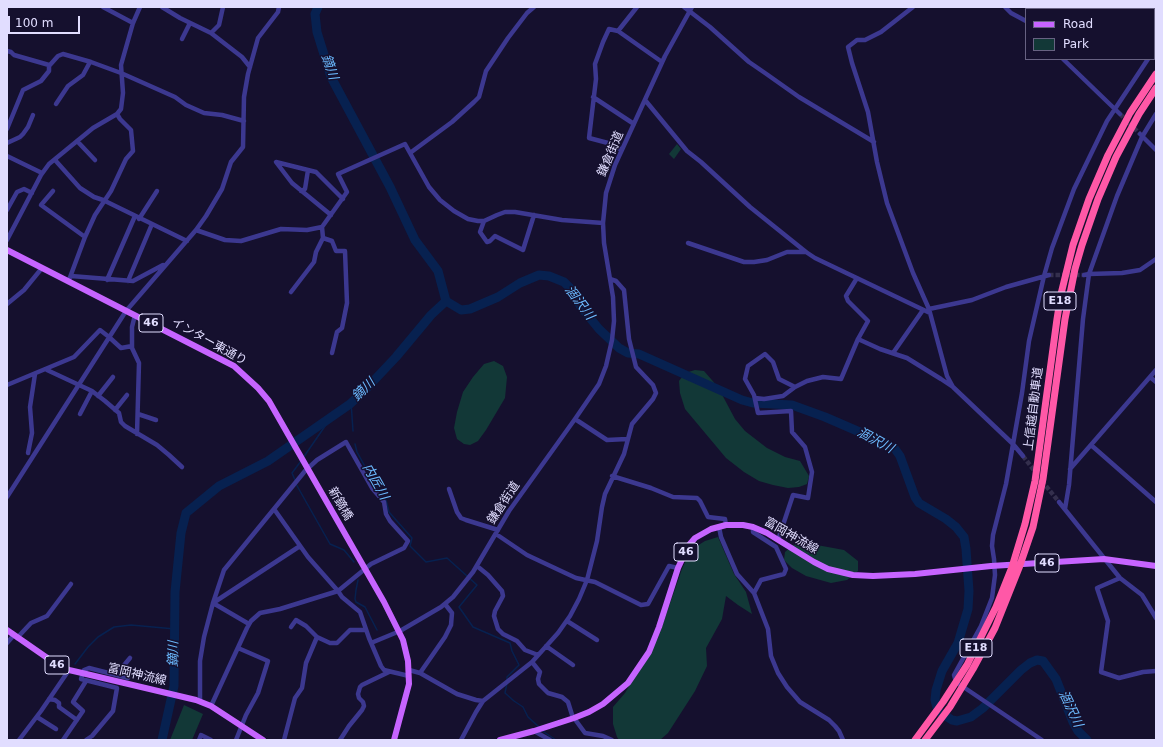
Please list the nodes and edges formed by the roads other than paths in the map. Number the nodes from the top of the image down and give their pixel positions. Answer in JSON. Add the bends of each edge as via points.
{"nodes":[{"id":1,"x":103,"y":7,"type":"edge"},
{"id":2,"x":140,"y":7,"type":"edge"},
{"id":3,"x":162,"y":7,"type":"edge"},
{"id":4,"x":223,"y":7,"type":"edge"},
{"id":5,"x":279,"y":7,"type":"edge"},
{"id":6,"x":534,"y":7,"type":"edge"},
{"id":7,"x":637,"y":7,"type":"edge"},
{"id":8,"x":684,"y":7,"type":"edge"},
{"id":9,"x":913,"y":7,"type":"edge"},
{"id":10,"x":1005,"y":7,"type":"edge"},
{"id":11,"x":691,"y":9,"type":"edge"},
{"id":12,"x":1025,"y":20,"type":"edge"},
{"id":13,"x":133,"y":23,"type":"junction"},
{"id":14,"x":190,"y":23,"type":"junction"},
{"id":15,"x":618,"y":31,"type":"junction"},
{"id":16,"x":211,"y":33,"type":"junction"},
{"id":17,"x":182,"y":39,"type":"dead end"},
{"id":18,"x":7,"y":50,"type":"edge"},
{"id":19,"x":1063,"y":60,"type":"edge"},
{"id":20,"x":1147,"y":60,"type":"edge"},
{"id":21,"x":90,"y":62,"type":"junction"},
{"id":22,"x":662,"y":62,"type":"junction"},
{"id":23,"x":49,"y":66,"type":"junction"},
{"id":24,"x":250,"y":67,"type":"junction"},
{"id":25,"x":121,"y":73,"type":"junction"},
{"id":26,"x":1156,"y":74,"type":"edge"},
{"id":27,"x":1156,"y":88,"type":"edge"},
{"id":28,"x":593,"y":97,"type":"junction"},
{"id":29,"x":645,"y":100,"type":"junction"},
{"id":30,"x":56,"y":104,"type":"dead end"},
{"id":31,"x":1115,"y":108,"type":"junction"},
{"id":32,"x":117,"y":114,"type":"junction"},
{"id":33,"x":1120,"y":114,"type":"tunnel mouth"},
{"id":34,"x":1156,"y":114,"type":"edge"},
{"id":35,"x":33,"y":115,"type":"dead end"},
{"id":36,"x":244,"y":121,"type":"junction"},
{"id":37,"x":634,"y":124,"type":"junction"},
{"id":38,"x":7,"y":129,"type":"edge"},
{"id":39,"x":1141,"y":135,"type":"junction"},
{"id":40,"x":77,"y":141,"type":"junction"},
{"id":41,"x":874,"y":142,"type":"junction"},
{"id":42,"x":7,"y":143,"type":"edge"},
{"id":43,"x":622,"y":150,"type":"junction"},
{"id":44,"x":1156,"y":150,"type":"edge"},
{"id":45,"x":410,"y":153,"type":"junction"},
{"id":46,"x":7,"y":156,"type":"edge"},
{"id":47,"x":55,"y":160,"type":"junction"},
{"id":48,"x":95,"y":160,"type":"dead end"},
{"id":49,"x":308,"y":170,"type":"junction"},
{"id":50,"x":42,"y":173,"type":"junction"},
{"id":51,"x":53,"y":191,"type":"dead end"},
{"id":52,"x":157,"y":191,"type":"dead end"},
{"id":53,"x":301,"y":191,"type":"junction"},
{"id":54,"x":32,"y":193,"type":"junction"},
{"id":55,"x":343,"y":199,"type":"junction"},
{"id":56,"x":105,"y":201,"type":"junction"},
{"id":57,"x":7,"y":210,"type":"edge"},
{"id":58,"x":331,"y":215,"type":"junction"},
{"id":59,"x":534,"y":215,"type":"junction"},
{"id":60,"x":137,"y":217,"type":"junction"},
{"id":61,"x":484,"y":221,"type":"junction"},
{"id":62,"x":603,"y":223,"type":"junction"},
{"id":63,"x":152,"y":224,"type":"junction"},
{"id":64,"x":322,"y":227,"type":"junction"},
{"id":65,"x":196,"y":230,"type":"junction"},
{"id":66,"x":85,"y":237,"type":"junction"},
{"id":67,"x":323,"y":238,"type":"junction"},
{"id":68,"x":7,"y":240,"type":"edge"},
{"id":69,"x":187,"y":241,"type":"junction"},
{"id":70,"x":688,"y":243,"type":"dead end"},
{"id":71,"x":7,"y":250,"type":"edge"},
{"id":72,"x":806,"y":252,"type":"junction"},
{"id":73,"x":1155,"y":262,"type":"edge"},
{"id":74,"x":167,"y":263,"type":"junction"},
{"id":75,"x":42,"y":268,"type":"junction"},
{"id":76,"x":1089,"y":274,"type":"junction"},
{"id":77,"x":1047,"y":275,"type":"junction"},
{"id":78,"x":1084,"y":275,"type":"tunnel mouth"},
{"id":79,"x":68,"y":278,"type":"junction"},
{"id":80,"x":857,"y":278,"type":"junction"},
{"id":81,"x":610,"y":279,"type":"junction"},
{"id":82,"x":107,"y":280,"type":"junction"},
{"id":83,"x":128,"y":281,"type":"junction"},
{"id":84,"x":291,"y":292,"type":"dead end"},
{"id":85,"x":7,"y":304,"type":"edge"},
{"id":86,"x":923,"y":310,"type":"junction"},
{"id":87,"x":126,"y":311,"type":"junction"},
{"id":88,"x":930,"y":311,"type":"junction"},
{"id":89,"x":135,"y":315,"type":"junction"},
{"id":90,"x":109,"y":337,"type":"junction"},
{"id":91,"x":858,"y":339,"type":"junction"},
{"id":92,"x":132,"y":346,"type":"junction"},
{"id":93,"x":332,"y":353,"type":"dead end"},
{"id":94,"x":893,"y":353,"type":"junction"},
{"id":95,"x":46,"y":370,"type":"junction"},
{"id":96,"x":1156,"y":370,"type":"edge"},
{"id":97,"x":35,"y":374,"type":"junction"},
{"id":98,"x":113,"y":377,"type":"dead end"},
{"id":99,"x":1150,"y":377,"type":"junction"},
{"id":100,"x":1156,"y":382,"type":"edge"},
{"id":101,"x":7,"y":384,"type":"edge"},
{"id":102,"x":79,"y":385,"type":"junction"},
{"id":103,"x":795,"y":387,"type":"junction"},
{"id":104,"x":953,"y":387,"type":"junction"},
{"id":105,"x":92,"y":392,"type":"junction"},
{"id":106,"x":127,"y":395,"type":"dead end"},
{"id":107,"x":98,"y":396,"type":"junction"},
{"id":108,"x":755,"y":398,"type":"junction"},
{"id":109,"x":115,"y":410,"type":"junction"},
{"id":110,"x":80,"y":414,"type":"dead end"},
{"id":111,"x":138,"y":414,"type":"junction"},
{"id":112,"x":279,"y":416,"type":"joint"},
{"id":113,"x":575,"y":419,"type":"junction"},
{"id":114,"x":156,"y":420,"type":"dead end"},
{"id":115,"x":137,"y":434,"type":"junction"},
{"id":116,"x":627,"y":439,"type":"junction"},
{"id":117,"x":1013,"y":444,"type":"junction"},
{"id":118,"x":1091,"y":445,"type":"junction"},
{"id":119,"x":28,"y":453,"type":"dead end"},
{"id":120,"x":1023,"y":456,"type":"tunnel mouth"},
{"id":121,"x":182,"y":468,"type":"dead end"},
{"id":122,"x":1070,"y":469,"type":"junction"},
{"id":123,"x":612,"y":476,"type":"junction"},
{"id":124,"x":449,"y":489,"type":"dead end"},
{"id":125,"x":7,"y":497,"type":"edge"},
{"id":126,"x":1059,"y":502,"type":"tunnel mouth"},
{"id":127,"x":1156,"y":502,"type":"edge"},
{"id":128,"x":274,"y":509,"type":"junction"},
{"id":129,"x":1065,"y":509,"type":"junction"},
{"id":130,"x":726,"y":525,"type":"junction"},
{"id":131,"x":719,"y":527,"type":"junction"},
{"id":132,"x":753,"y":527,"type":"junction"},
{"id":133,"x":497,"y":532,"type":"junction"},
{"id":134,"x":778,"y":540,"type":"junction"},
{"id":135,"x":300,"y":546,"type":"junction"},
{"id":136,"x":1023,"y":547,"type":"junction"},
{"id":137,"x":1104,"y":559,"type":"junction"},
{"id":138,"x":477,"y":566,"type":"junction"},
{"id":139,"x":992,"y":566,"type":"junction"},
{"id":140,"x":1156,"y":566,"type":"edge"},
{"id":141,"x":678,"y":568,"type":"junction"},
{"id":142,"x":1120,"y":578,"type":"junction"},
{"id":143,"x":587,"y":580,"type":"junction"},
{"id":144,"x":71,"y":584,"type":"dead end"},
{"id":145,"x":338,"y":591,"type":"junction"},
{"id":146,"x":754,"y":593,"type":"junction"},
{"id":147,"x":212,"y":603,"type":"junction"},
{"id":148,"x":445,"y":604,"type":"junction"},
{"id":149,"x":1156,"y":618,"type":"edge"},
{"id":150,"x":566,"y":621,"type":"junction"},
{"id":151,"x":249,"y":624,"type":"junction"},
{"id":152,"x":291,"y":627,"type":"dead end"},
{"id":153,"x":7,"y":630,"type":"edge"},
{"id":154,"x":366,"y":630,"type":"junction"},
{"id":155,"x":400,"y":631,"type":"junction"},
{"id":156,"x":15,"y":636,"type":"junction"},
{"id":157,"x":318,"y":637,"type":"junction"},
{"id":158,"x":597,"y":640,"type":"dead end"},
{"id":159,"x":7,"y":643,"type":"edge"},
{"id":160,"x":371,"y":643,"type":"junction"},
{"id":161,"x":546,"y":646,"type":"junction"},
{"id":162,"x":238,"y":648,"type":"junction"},
{"id":163,"x":538,"y":655,"type":"junction"},
{"id":164,"x":130,"y":658,"type":"dead end"},
{"id":165,"x":532,"y":662,"type":"junction"},
{"id":166,"x":573,"y":665,"type":"dead end"},
{"id":167,"x":69,"y":670,"type":"junction"},
{"id":168,"x":1156,"y":671,"type":"edge"},
{"id":169,"x":388,"y":672,"type":"junction"},
{"id":170,"x":82,"y":673,"type":"junction"},
{"id":171,"x":409,"y":673,"type":"junction"},
{"id":172,"x":420,"y":673,"type":"junction"},
{"id":173,"x":115,"y":674,"type":"junction"},
{"id":174,"x":128,"y":678,"type":"dead end"},
{"id":175,"x":86,"y":681,"type":"junction"},
{"id":176,"x":49,"y":699,"type":"junction"},
{"id":177,"x":198,"y":701,"type":"junction"},
{"id":178,"x":484,"y":701,"type":"junction"},
{"id":179,"x":211,"y":706,"type":"junction"},
{"id":180,"x":37,"y":717,"type":"junction"},
{"id":181,"x":574,"y":718,"type":"junction"},
{"id":182,"x":78,"y":720,"type":"junction"},
{"id":183,"x":242,"y":726,"type":"junction"},
{"id":184,"x":56,"y":729,"type":"dead end"},
{"id":185,"x":534,"y":732,"type":"junction"},
{"id":186,"x":522,"y":737,"type":"edge"},
{"id":187,"x":24,"y":738,"type":"edge"},
{"id":188,"x":19,"y":740,"type":"edge"},
{"id":189,"x":63,"y":740,"type":"edge"},
{"id":190,"x":86,"y":740,"type":"edge"},
{"id":191,"x":199,"y":740,"type":"edge"},
{"id":192,"x":211,"y":740,"type":"edge"},
{"id":193,"x":236,"y":740,"type":"edge"},
{"id":194,"x":263,"y":740,"type":"edge"},
{"id":195,"x":284,"y":740,"type":"edge"},
{"id":196,"x":340,"y":740,"type":"edge"},
{"id":197,"x":394,"y":740,"type":"edge"},
{"id":198,"x":461,"y":740,"type":"edge"},
{"id":199,"x":500,"y":740,"type":"edge"},
{"id":200,"x":550,"y":740,"type":"edge"},
{"id":201,"x":612,"y":740,"type":"edge"},
{"id":202,"x":843,"y":740,"type":"edge"},
{"id":203,"x":915,"y":740,"type":"edge"},
{"id":204,"x":924,"y":740,"type":"edge"},
{"id":205,"x":1042,"y":740,"type":"edge"}],
"edges":[{"from":1,"to":13,"type":"street"},
{"from":2,"to":13,"type":"street"},
{"from":3,"to":14,"type":"street"},
{"from":4,"to":16,"type":"street","via":[[219,25]]},
{"from":5,"to":24,"type":"street","via":[[258,38]]},
{"from":6,"to":45,"type":"street","via":[[508,38],[486,71],[479,97],[452,122]]},
{"from":7,"to":15,"type":"street"},
{"from":8,"to":11,"type":"street"},
{"from":9,"to":41,"type":"street","via":[[881,32],[865,40],[857,40],[848,47],[868,112]]},
{"from":10,"to":12,"type":"street","via":[[1010,13]]},
{"from":11,"to":22,"type":"street","name":"鎌倉街道"},
{"from":11,"to":41,"type":"street","via":[[765,74],[799,98]]},
{"from":13,"to":25,"type":"street"},
{"from":14,"to":16,"type":"street"},
{"from":14,"to":17,"type":"street"},
{"from":15,"to":22,"type":"street"},
{"from":15,"to":28,"type":"street","via":[[610,30],[603,42],[596,64]]},
{"from":16,"to":24,"type":"street","via":[[242,57]]},
{"from":18,"to":23,"type":"street","via":[[14,55]]},
{"from":19,"to":31,"type":"street"},
{"from":20,"to":31,"type":"street"},
{"from":21,"to":23,"type":"street","via":[[63,54]]},
{"from":21,"to":25,"type":"street"},
{"from":21,"to":30,"type":"street","via":[[84,75],[68,86]]},
{"from":22,"to":29,"type":"street","name":"鎌倉街道"},
{"from":23,"to":38,"type":"street","via":[[49,71],[42,81],[22,90]]},
{"from":24,"to":36,"type":"street","via":[[244,97]]},
{"from":25,"to":32,"type":"street","via":[[123,101]]},
{"from":25,"to":36,"type":"street","via":[[204,113]]},
{"from":26,"to":136,"type":"highway","name":"上信越自動車道","number":"E18","via":[[1108,155],[1073,245],[1061,294]]},
{"from":27,"to":136,"type":"highway","name":"上信越自動車道","number":"E18","via":[[1114,162],[1098,199],[1075,269],[1065,319],[1043,480],[1034,521]]},
{"from":28,"to":37,"type":"street"},
{"from":28,"to":43,"type":"street","via":[[589,138]]},
{"from":29,"to":37,"type":"street","name":"鎌倉街道"},
{"from":29,"to":72,"type":"street","via":[[687,151]]},
{"from":31,"to":33,"type":"street"},
{"from":31,"to":77,"type":"street","via":[[1074,189],[1052,248]]},
{"from":32,"to":40,"type":"street"},
{"from":32,"to":56,"type":"street","via":[[131,130],[133,151]]},
{"from":34,"to":39,"type":"street"},
{"from":35,"to":42,"type":"street","via":[[23,134]]},
{"from":36,"to":65,"type":"street","via":[[243,147],[231,162],[222,189]]},
{"from":37,"to":43,"type":"street","name":"鎌倉街道"},
{"from":39,"to":44,"type":"street"},
{"from":39,"to":76,"type":"street"},
{"from":40,"to":47,"type":"street"},
{"from":40,"to":48,"type":"street"},
{"from":41,"to":88,"type":"street","via":[[887,203]]},
{"from":43,"to":62,"type":"street","name":"鎌倉街道","via":[[611,175]]},
{"from":45,"to":55,"type":"street","via":[[404,144],[338,174],[348,192]]},
{"from":45,"to":61,"type":"street","via":[[429,187],[440,200],[468,219]]},
{"from":46,"to":50,"type":"street"},
{"from":47,"to":50,"type":"street"},
{"from":47,"to":56,"type":"street","via":[[80,188]]},
{"from":49,"to":53,"type":"street","via":[[305,189]]},
{"from":49,"to":53,"type":"street","via":[[276,162]]},
{"from":49,"to":55,"type":"street","via":[[316,172]]},
{"from":50,"to":54,"type":"street"},
{"from":51,"to":66,"type":"street","via":[[41,205]]},
{"from":52,"to":60,"type":"street"},
{"from":53,"to":58,"type":"street"},
{"from":54,"to":57,"type":"street","via":[[24,189],[17,192]]},
{"from":54,"to":68,"type":"street"},
{"from":55,"to":58,"type":"street"},
{"from":56,"to":60,"type":"street"},
{"from":56,"to":66,"type":"street"},
{"from":58,"to":64,"type":"street"},
{"from":59,"to":61,"type":"street","via":[[505,212]]},
{"from":59,"to":61,"type":"street","via":[[523,250],[495,236],[487,242],[480,232]]},
{"from":59,"to":62,"type":"street"},
{"from":60,"to":63,"type":"street"},
{"from":60,"to":82,"type":"street"},
{"from":62,"to":81,"type":"street","name":"鎌倉街道"},
{"from":63,"to":69,"type":"street"},
{"from":63,"to":83,"type":"street"},
{"from":64,"to":65,"type":"street","via":[[307,230],[281,229],[241,241],[226,240]]},
{"from":64,"to":67,"type":"street"},
{"from":65,"to":69,"type":"street"},
{"from":66,"to":79,"type":"street"},
{"from":67,"to":84,"type":"street","via":[[314,262]]},
{"from":67,"to":93,"type":"street","via":[[332,241],[336,251],[345,252],[348,303]]},
{"from":69,"to":74,"type":"street"},
{"from":70,"to":72,"type":"street","via":[[744,262],[767,260],[787,252]]},
{"from":71,"to":75,"type":"main road","name":"インター東通り","number":"46"},
{"from":72,"to":80,"type":"street"},
{"from":73,"to":76,"type":"street","via":[[1140,270]]},
{"from":74,"to":83,"type":"street","via":[[133,281]]},
{"from":74,"to":87,"type":"street"},
{"from":75,"to":79,"type":"main road","name":"インター東通り","number":"46"},
{"from":75,"to":85,"type":"street","via":[[24,290]]},
{"from":76,"to":78,"type":"street"},
{"from":76,"to":122,"type":"street"},
{"from":77,"to":88,"type":"street"},
{"from":77,"to":117,"type":"street","via":[[1029,341]]},
{"from":79,"to":82,"type":"street"},
{"from":79,"to":87,"type":"main road","name":"インター東通り","number":"46"},
{"from":80,"to":86,"type":"street"},
{"from":80,"to":91,"type":"street","via":[[846,296],[868,321]]},
{"from":81,"to":113,"type":"street","name":"鎌倉街道","via":[[614,321],[606,366],[599,384]]},
{"from":81,"to":116,"type":"street","via":[[616,281],[624,290],[629,339],[636,368],[653,385],[656,393],[632,424]]},
{"from":82,"to":83,"type":"street"},
{"from":86,"to":88,"type":"street"},
{"from":86,"to":94,"type":"street"},
{"from":87,"to":89,"type":"main road","name":"インター東通り","number":"46"},
{"from":87,"to":90,"type":"street"},
{"from":88,"to":104,"type":"street","via":[[947,376]]},
{"from":89,"to":92,"type":"street"},
{"from":89,"to":112,"type":"main road","name":"インター東通り","number":"46","via":[[234,366],[258,388]]},
{"from":90,"to":92,"type":"street","via":[[121,348]]},
{"from":90,"to":95,"type":"street","via":[[100,330],[74,357]]},
{"from":90,"to":102,"type":"street"},
{"from":91,"to":94,"type":"street"},
{"from":91,"to":103,"type":"street","via":[[841,379],[823,377]]},
{"from":92,"to":111,"type":"street","via":[[139,363]]},
{"from":94,"to":104,"type":"street","via":[[927,369]]},
{"from":95,"to":97,"type":"street"},
{"from":95,"to":102,"type":"street"},
{"from":96,"to":99,"type":"street"},
{"from":97,"to":101,"type":"street"},
{"from":97,"to":119,"type":"street","via":[[30,407],[32,433]]},
{"from":98,"to":107,"type":"street"},
{"from":99,"to":100,"type":"street"},
{"from":99,"to":118,"type":"street"},
{"from":102,"to":105,"type":"street"},
{"from":102,"to":125,"type":"street"},
{"from":103,"to":108,"type":"street","via":[[783,396]]},
{"from":103,"to":108,"type":"street","via":[[780,379],[765,354],[748,366],[744,379]]},
{"from":104,"to":117,"type":"street"},
{"from":105,"to":107,"type":"street"},
{"from":105,"to":110,"type":"street"},
{"from":106,"to":109,"type":"street"},
{"from":107,"to":109,"type":"street"},
{"from":108,"to":134,"type":"street","via":[[758,413],[792,411],[792,432],[805,447],[812,472],[808,498],[793,495]]},
{"from":109,"to":115,"type":"street","via":[[119,413],[121,422]]},
{"from":111,"to":114,"type":"street"},
{"from":111,"to":115,"type":"street"},
{"from":112,"to":155,"type":"main road","name":"新鏑橋","number":"46"},
{"from":113,"to":116,"type":"street","via":[[607,440]]},
{"from":113,"to":133,"type":"street","name":"鎌倉街道","via":[[509,510]]},
{"from":115,"to":121,"type":"street","via":[[157,445]]},
{"from":116,"to":123,"type":"street","via":[[624,454]]},
{"from":117,"to":120,"type":"street"},
{"from":117,"to":139,"type":"street","via":[[1006,484],[992,535]]},
{"from":118,"to":122,"type":"street"},
{"from":118,"to":127,"type":"street"},
{"from":122,"to":129,"type":"street"},
{"from":123,"to":130,"type":"street","via":[[673,497],[697,498],[708,517],[725,519]]},
{"from":123,"to":143,"type":"street","via":[[602,507],[597,542]]},
{"from":124,"to":133,"type":"street","via":[[461,518]]},
{"from":126,"to":129,"type":"street"},
{"from":128,"to":135,"type":"street"},
{"from":128,"to":145,"type":"street","via":[[305,471],[317,460],[346,442],[372,488],[384,502],[390,521],[408,540],[404,548],[371,564]]},
{"from":128,"to":147,"type":"street","via":[[224,570]]},
{"from":129,"to":137,"type":"street"},
{"from":130,"to":131,"type":"main road","name":"富岡神流線","number":"46"},
{"from":130,"to":132,"type":"main road","name":"富岡神流線","number":"46"},
{"from":131,"to":141,"type":"main road","name":"富岡神流線","number":"46","via":[[711,528],[689,545]]},
{"from":131,"to":146,"type":"street","via":[[738,574]]},
{"from":132,"to":134,"type":"main road","name":"富岡神流線","number":"46"},
{"from":132,"to":146,"type":"street","via":[[753,532],[776,548],[786,569],[784,574],[761,580]]},
{"from":133,"to":138,"type":"street","name":"鎌倉街道"},
{"from":133,"to":143,"type":"street","via":[[523,554],[576,578]]},
{"from":134,"to":139,"type":"main road","name":"富岡神流線","number":"46","via":[[828,569],[853,575],[915,574]]},
{"from":135,"to":145,"type":"street"},
{"from":135,"to":147,"type":"street"},
{"from":136,"to":203,"type":"highway","name":"上信越自動車道","number":"E18","via":[[978,645],[956,684]]},
{"from":136,"to":204,"type":"highway","name":"上信越自動車道","number":"E18","via":[[1004,608],[984,649],[962,688]]},
{"from":137,"to":139,"type":"main road","name":"富岡神流線","number":"46"},
{"from":137,"to":140,"type":"main road","name":"富岡神流線","number":"46"},
{"from":137,"to":142,"type":"street"},
{"from":138,"to":148,"type":"street","name":"鎌倉街道"},
{"from":138,"to":163,"type":"street","via":[[502,591],[503,596],[494,611],[498,630],[517,641],[525,650]]},
{"from":139,"to":205,"type":"street","via":[[994,589],[988,612],[954,677],[956,682]]},
{"from":141,"to":143,"type":"street","via":[[669,566],[648,604],[641,605]]},
{"from":141,"to":181,"type":"main road","name":"富岡神流線","number":"46","via":[[659,627],[643,663],[614,696]]},
{"from":142,"to":149,"type":"street","via":[[1142,595]]},
{"from":142,"to":168,"type":"street","via":[[1098,588],[1108,621],[1101,672],[1119,678]]},
{"from":143,"to":150,"type":"street"},
{"from":144,"to":156,"type":"street","via":[[47,616],[31,623]]},
{"from":145,"to":151,"type":"street","via":[[260,613]]},
{"from":145,"to":154,"type":"street","via":[[360,612]]},
{"from":146,"to":202,"type":"street","via":[[768,629],[771,656],[778,673],[800,702],[835,726]]},
{"from":147,"to":151,"type":"street"},
{"from":147,"to":177,"type":"street","via":[[200,661]]},
{"from":148,"to":155,"type":"street","name":"鎌倉街道"},
{"from":148,"to":172,"type":"street","via":[[452,613],[451,625]]},
{"from":150,"to":158,"type":"street"},
{"from":150,"to":161,"type":"street"},
{"from":151,"to":162,"type":"street"},
{"from":152,"to":157,"type":"street","via":[[296,620]]},
{"from":153,"to":156,"type":"main road","name":"富岡神流線","number":"46"},
{"from":154,"to":157,"type":"street","via":[[350,630],[337,643],[330,643]]},
{"from":154,"to":160,"type":"street"},
{"from":155,"to":160,"type":"street","name":"鎌倉街道"},
{"from":155,"to":171,"type":"main road","number":"46","via":[[406,648]]},
{"from":156,"to":159,"type":"street"},
{"from":156,"to":167,"type":"main road","name":"富岡神流線","number":"46"},
{"from":157,"to":195,"type":"street","via":[[306,663],[302,688],[295,698]]},
{"from":160,"to":169,"type":"street","via":[[381,666]]},
{"from":161,"to":163,"type":"street"},
{"from":161,"to":166,"type":"street"},
{"from":162,"to":179,"type":"street"},
{"from":162,"to":183,"type":"street","via":[[268,661],[258,693]]},
{"from":163,"to":165,"type":"street"},
{"from":164,"to":173,"type":"street"},
{"from":165,"to":178,"type":"street"},
{"from":165,"to":181,"type":"street","via":[[540,672],[539,684],[548,693],[562,697],[568,702]]},
{"from":167,"to":170,"type":"main road","name":"富岡神流線","number":"46"},
{"from":167,"to":176,"type":"street"},
{"from":169,"to":171,"type":"street"},
{"from":169,"to":196,"type":"street","via":[[360,687],[358,694],[364,706]]},
{"from":170,"to":173,"type":"street","via":[[89,668]]},
{"from":170,"to":175,"type":"street","via":[[81,679]]},
{"from":170,"to":177,"type":"main road","name":"富岡神流線","number":"46"},
{"from":171,"to":172,"type":"street"},
{"from":171,"to":197,"type":"main road","number":"46","via":[[405,701]]},
{"from":172,"to":178,"type":"street","via":[[456,694]]},
{"from":173,"to":174,"type":"street"},
{"from":175,"to":182,"type":"street","via":[[73,702],[83,711]]},
{"from":175,"to":190,"type":"street","via":[[117,688],[113,711]]},
{"from":176,"to":180,"type":"street"},
{"from":176,"to":182,"type":"street","via":[[55,700],[60,707]]},
{"from":177,"to":179,"type":"main road","name":"富岡神流線","number":"46"},
{"from":178,"to":198,"type":"street"},
{"from":179,"to":183,"type":"main road","name":"富岡神流線","number":"46"},
{"from":180,"to":184,"type":"street"},
{"from":180,"to":187,"type":"street"},
{"from":181,"to":185,"type":"main road","name":"富岡神流線","number":"46"},
{"from":181,"to":201,"type":"street","via":[[585,733]]},
{"from":182,"to":189,"type":"street"},
{"from":183,"to":193,"type":"street"},
{"from":183,"to":194,"type":"main road","name":"富岡神流線","number":"46"},
{"from":185,"to":186,"type":"main road","name":"富岡神流線","number":"46"},
{"from":185,"to":200,"type":"street"},
{"from":186,"to":199,"type":"main road","name":"富岡神流線","number":"46"},
{"from":187,"to":188,"type":"street"},
{"from":191,"to":192,"type":"street","via":[[201,735]]}]}
